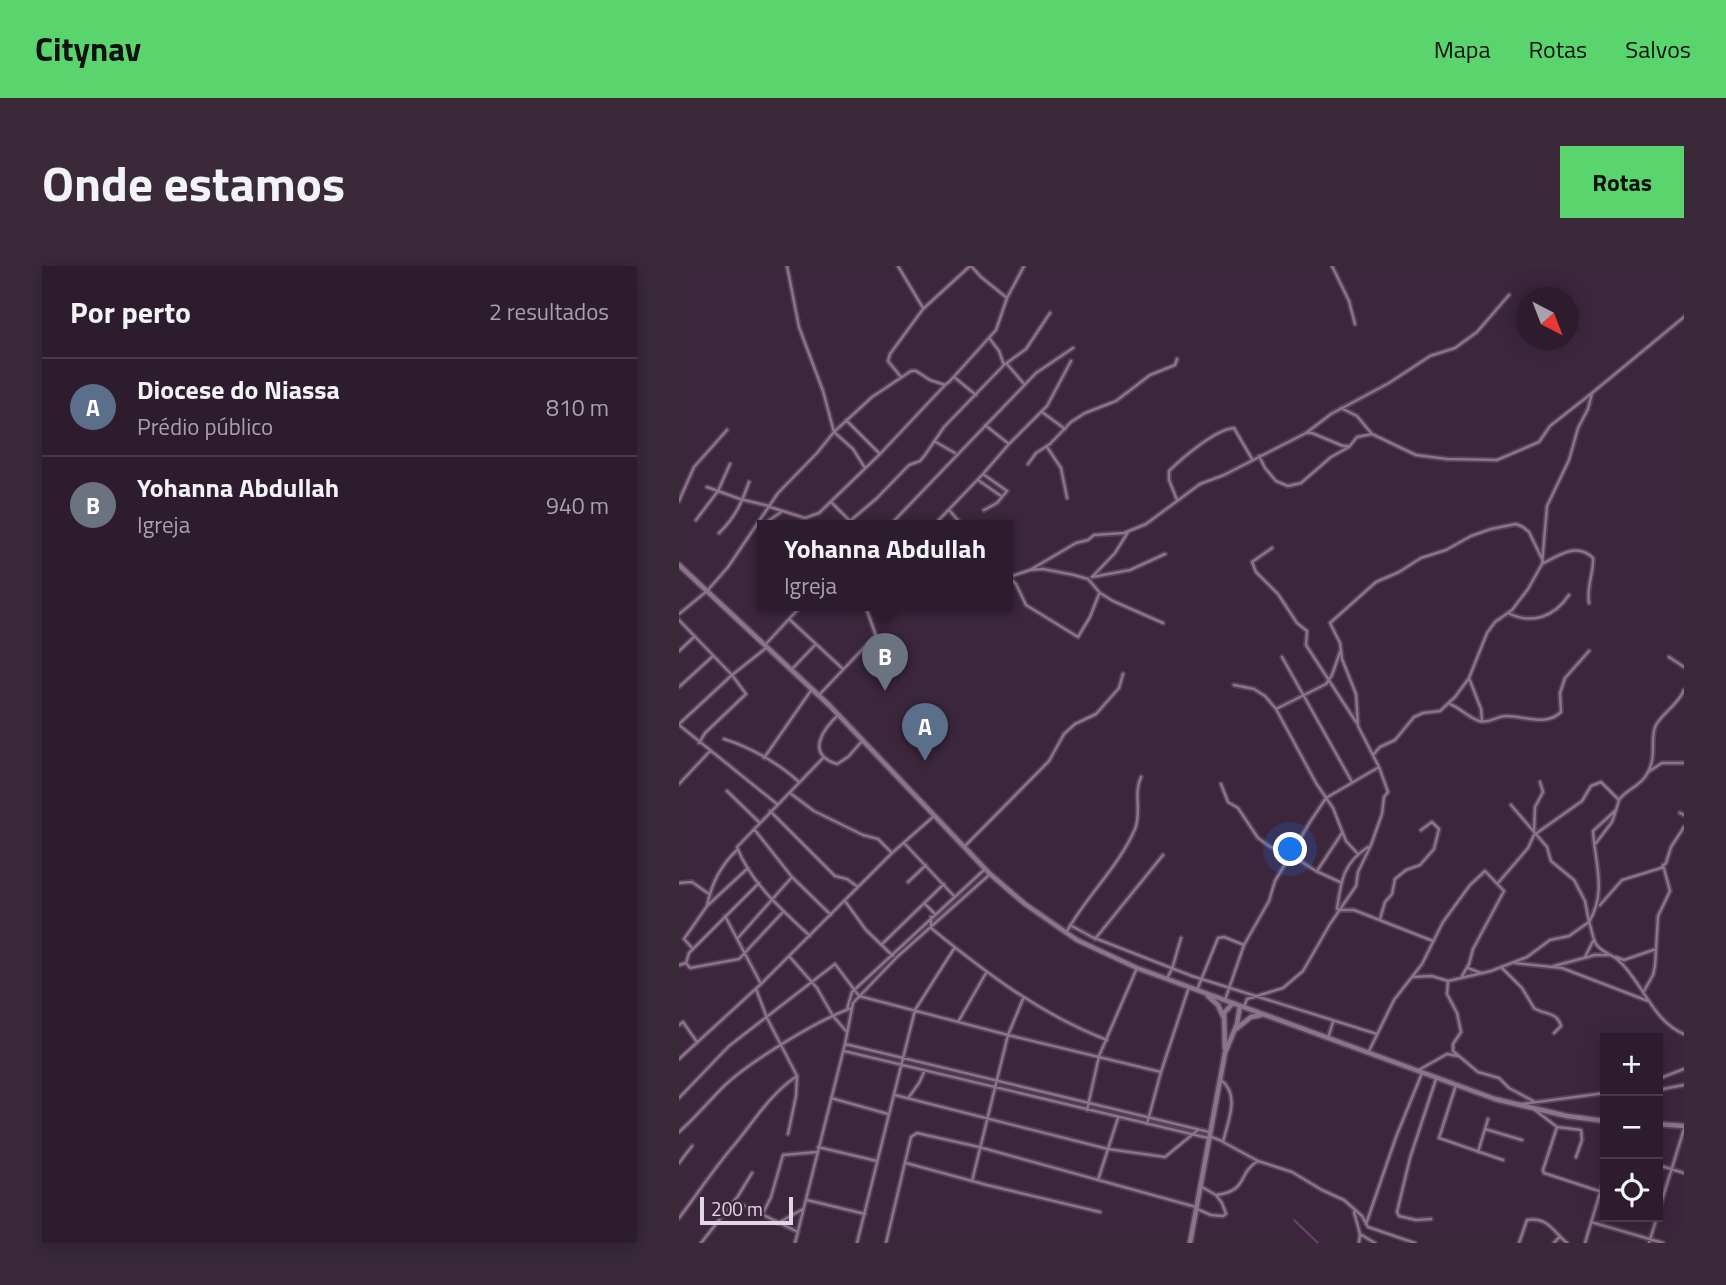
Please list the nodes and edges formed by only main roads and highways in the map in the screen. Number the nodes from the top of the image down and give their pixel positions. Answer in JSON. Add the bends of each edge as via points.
{"nodes":[{"id":1,"x":679,"y":565,"type":"edge"},
{"id":2,"x":1199,"y":991,"type":"junction"},
{"id":3,"x":1233,"y":1003,"type":"junction"},
{"id":4,"x":1242,"y":1007,"type":"junction"},
{"id":5,"x":1262,"y":1014,"type":"junction"},
{"id":6,"x":1224,"y":1017,"type":"junction"},
{"id":7,"x":1234,"y":1030,"type":"junction"},
{"id":8,"x":1225,"y":1053,"type":"junction"},
{"id":9,"x":1600,"y":1120,"type":"edge"},
{"id":10,"x":1663,"y":1125,"type":"edge"},
{"id":11,"x":1684,"y":1127,"type":"edge"},
{"id":12,"x":1192,"y":1242,"type":"edge"}],
"edges":[{"from":1,"to":2,"type":"main road","via":[[839,714],[1018,899],[1094,950]]},
{"from":2,"to":3,"type":"main road"},
{"from":2,"to":6,"type":"main road","via":[[1218,1005]]},
{"from":3,"to":4,"type":"main road"},
{"from":3,"to":6,"type":"main road"},
{"from":4,"to":5,"type":"main road"},
{"from":4,"to":7,"type":"main road"},
{"from":5,"to":7,"type":"main road"},
{"from":5,"to":9,"type":"main road","via":[[1517,1105]]},
{"from":6,"to":8,"type":"main road"},
{"from":7,"to":8,"type":"main road"},
{"from":8,"to":12,"type":"main road"},
{"from":10,"to":11,"type":"main road"}]}
